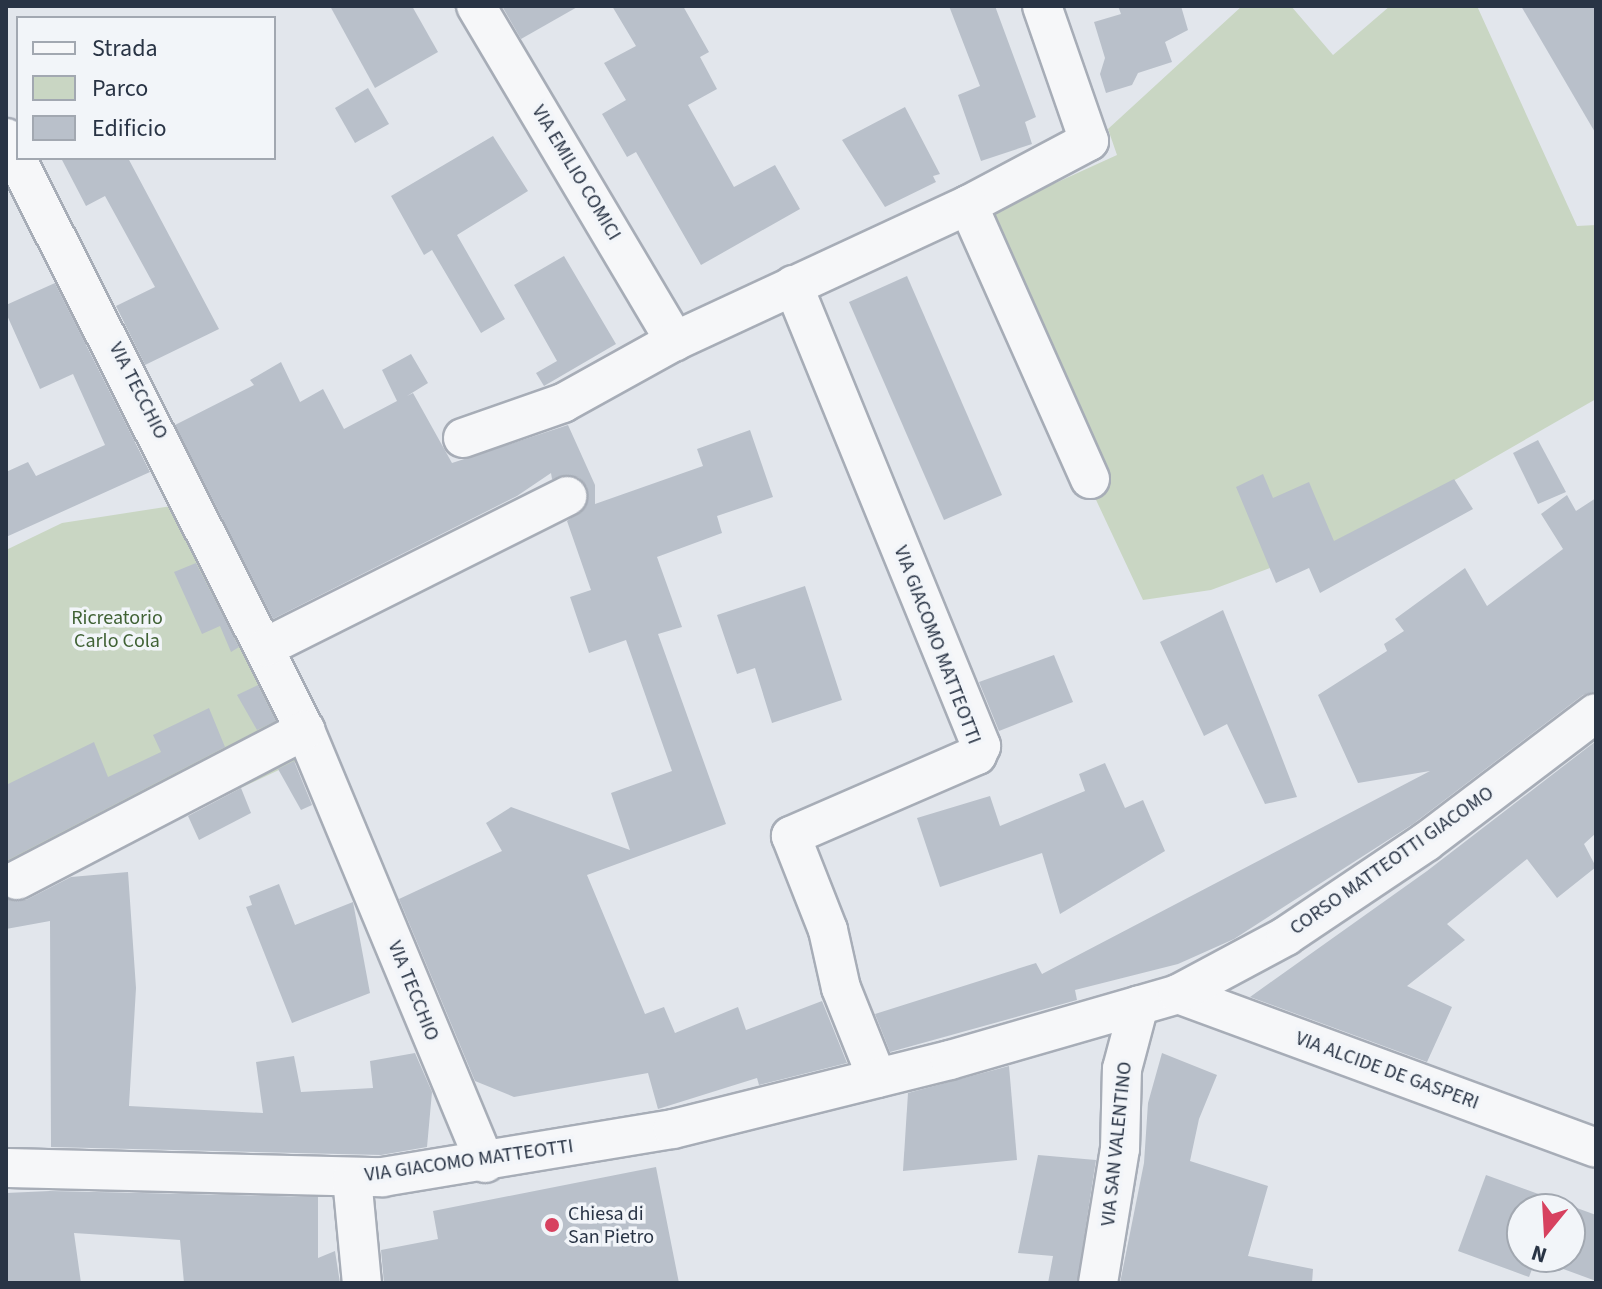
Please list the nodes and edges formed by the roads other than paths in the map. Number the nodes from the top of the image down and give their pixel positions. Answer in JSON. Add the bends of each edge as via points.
{"nodes":[{"id":1,"x":476,"y":6,"type":"edge"},
{"id":2,"x":1042,"y":6,"type":"edge"},
{"id":3,"x":6,"y":138,"type":"edge"},
{"id":4,"x":16,"y":158,"type":"edge"},
{"id":5,"x":17,"y":160,"type":"edge"},
{"id":6,"x":968,"y":205,"type":"junction"},
{"id":7,"x":793,"y":285,"type":"junction"},
{"id":8,"x":675,"y":341,"type":"junction"},
{"id":9,"x":463,"y":438,"type":"dead end"},
{"id":10,"x":1090,"y":479,"type":"dead end"},
{"id":11,"x":567,"y":496,"type":"dead end"},
{"id":12,"x":266,"y":647,"type":"junction"},
{"id":13,"x":1596,"y":713,"type":"edge"},
{"id":14,"x":305,"y":730,"type":"junction"},
{"id":15,"x":17,"y":880,"type":"dead end"},
{"id":16,"x":1178,"y":994,"type":"junction"},
{"id":17,"x":1139,"y":1005,"type":"junction"},
{"id":18,"x":877,"y":1078,"type":"junction"},
{"id":19,"x":1596,"y":1148,"type":"edge"},
{"id":20,"x":485,"y":1163,"type":"junction"},
{"id":21,"x":6,"y":1168,"type":"edge"},
{"id":22,"x":352,"y":1178,"type":"junction"},
{"id":23,"x":362,"y":1283,"type":"edge"},
{"id":24,"x":1098,"y":1283,"type":"edge"}],
"edges":[{"from":1,"to":8,"type":"street","name":"VIA EMILIO COMICI"},
{"from":2,"to":6,"type":"street","via":[[1089,141]]},
{"from":3,"to":4,"type":"street","name":"VIA TECCHIO"},
{"from":5,"to":12,"type":"street","name":"VIA TECCHIO"},
{"from":6,"to":7,"type":"street"},
{"from":6,"to":10,"type":"street"},
{"from":7,"to":8,"type":"street"},
{"from":7,"to":18,"type":"street","name":"VIA GIACOMO MATTEOTTI","via":[[981,746],[977,755],[791,836]]},
{"from":8,"to":9,"type":"street","via":[[563,403]]},
{"from":11,"to":12,"type":"street"},
{"from":12,"to":14,"type":"street","name":"VIA TECCHIO"},
{"from":13,"to":16,"type":"street","name":"CORSO MATTEOTTI GIACOMO","via":[[1426,842],[1286,936]]},
{"from":14,"to":15,"type":"street"},
{"from":14,"to":20,"type":"street","name":"VIA TECCHIO"},
{"from":16,"to":17,"type":"street","name":"VIA GIACOMO MATTEOTTI"},
{"from":16,"to":19,"type":"street","name":"VIA ALCIDE DE GASPERI"},
{"from":17,"to":18,"type":"street","name":"VIA GIACOMO MATTEOTTI"},
{"from":17,"to":24,"type":"street","name":"VIA SAN VALENTINO","via":[[1122,1069],[1120,1149]]},
{"from":18,"to":20,"type":"street","name":"VIA GIACOMO MATTEOTTI","via":[[673,1129]]},
{"from":20,"to":22,"type":"street","name":"VIA GIACOMO MATTEOTTI"},
{"from":21,"to":22,"type":"street","name":"VIA GIACOMO MATTEOTTI"},
{"from":22,"to":23,"type":"street"}]}
